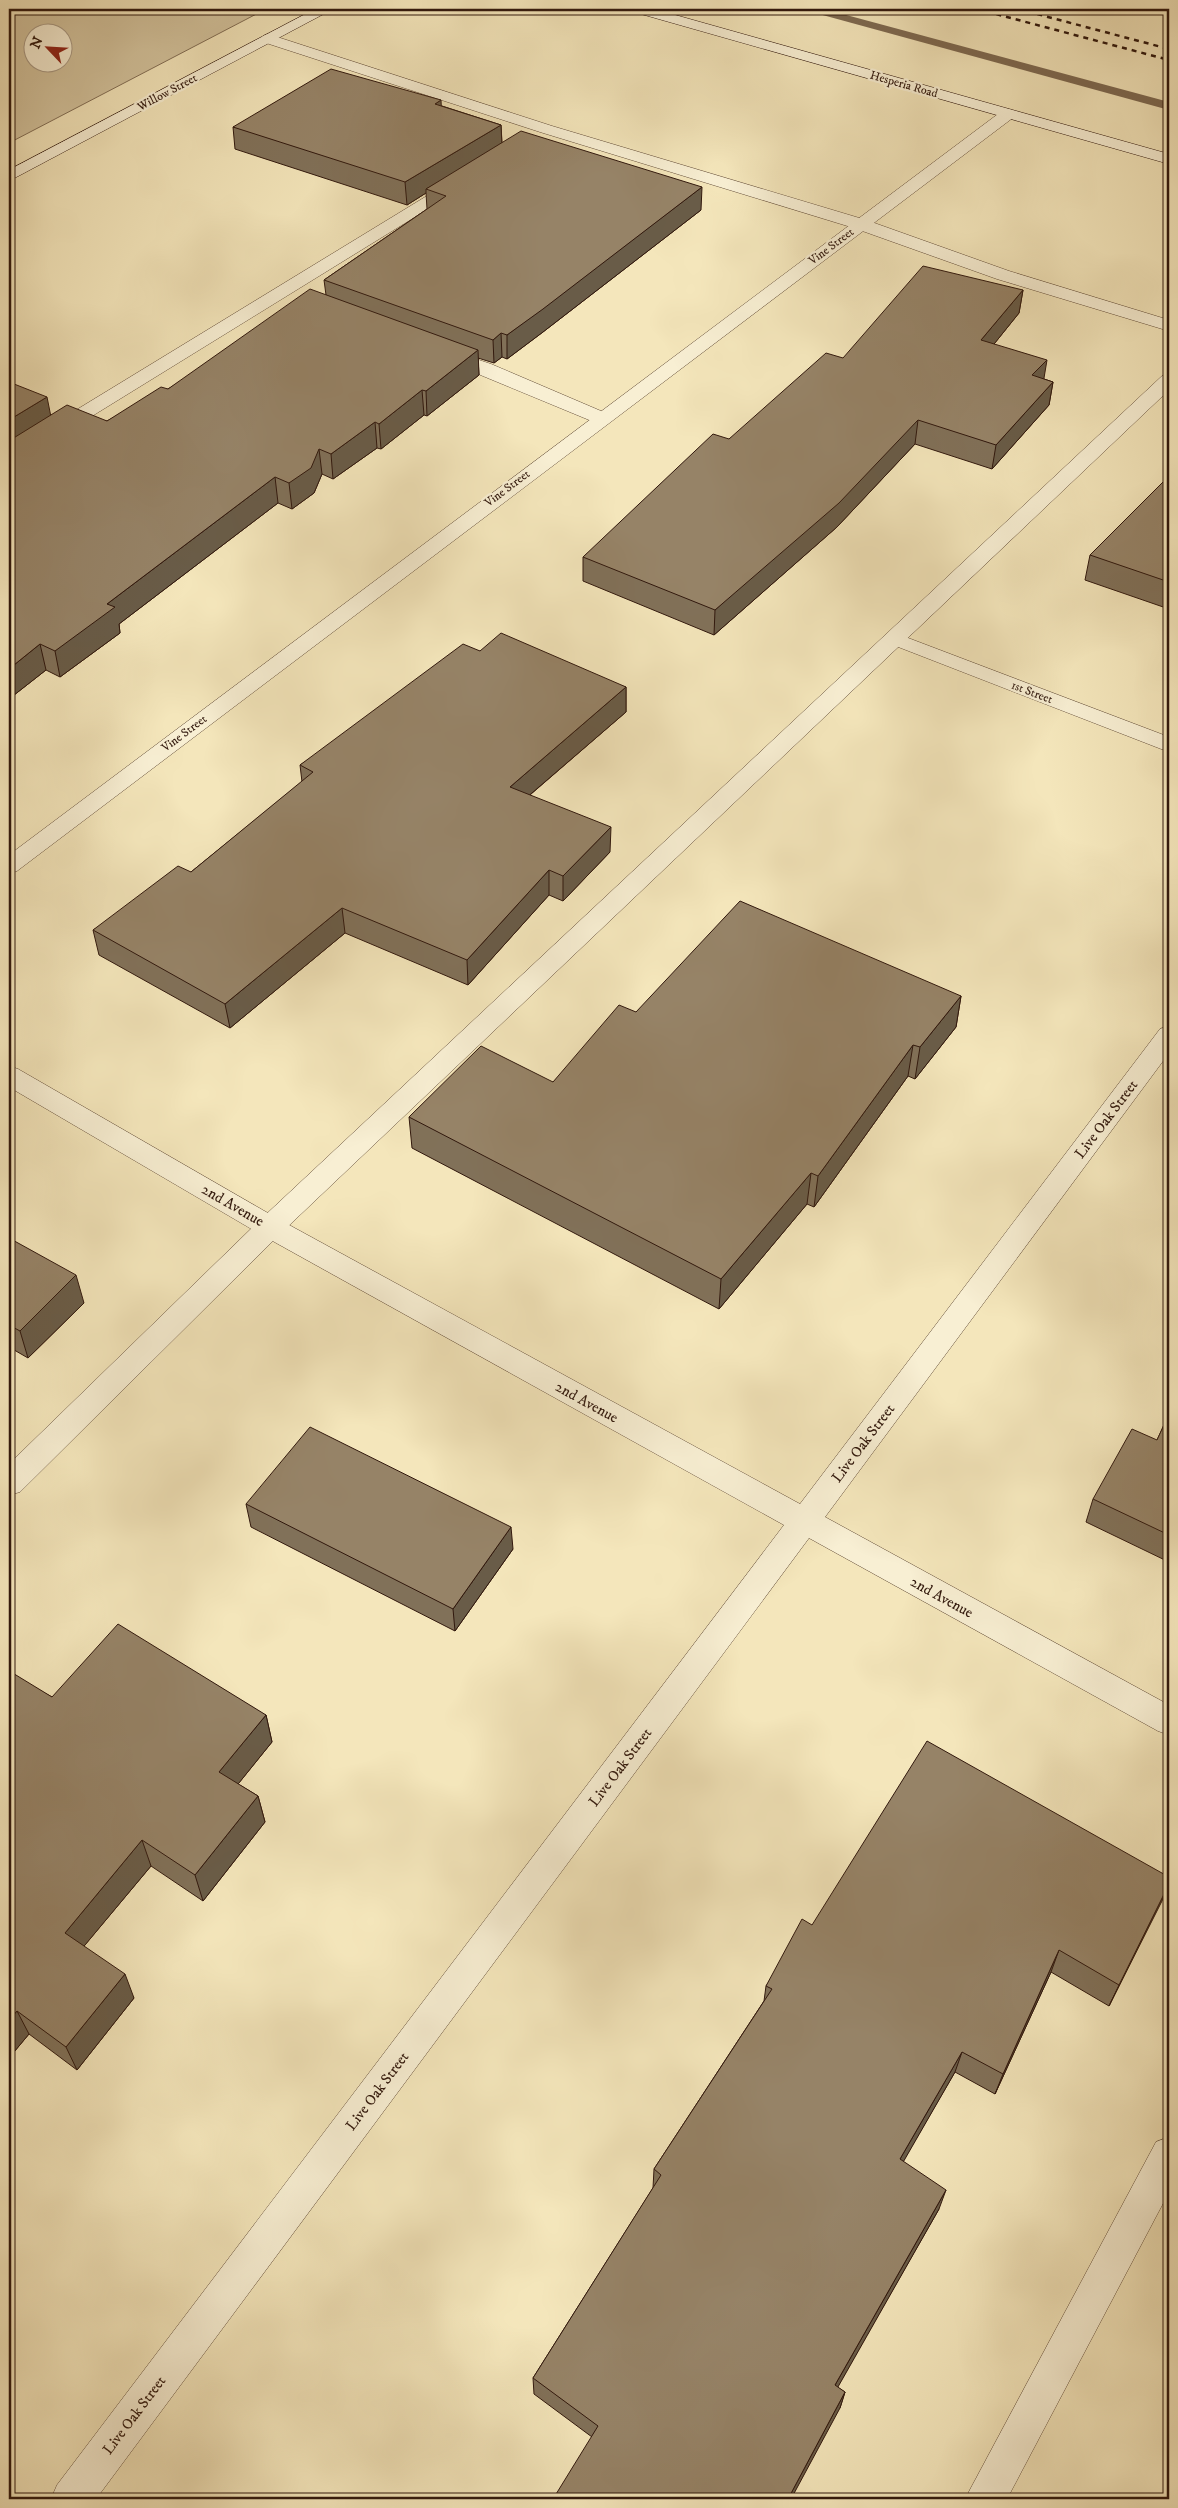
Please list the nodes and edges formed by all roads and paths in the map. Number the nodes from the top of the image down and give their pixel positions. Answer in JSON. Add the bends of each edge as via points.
{"nodes":[{"id":1,"x":326,"y":9,"type":"edge"},
{"id":2,"x":639,"y":9,"type":"edge"},
{"id":3,"x":268,"y":39,"type":"junction"},
{"id":4,"x":1008,"y":114,"type":"junction"},
{"id":5,"x":546,"y":129,"type":"junction"},
{"id":6,"x":530,"y":140,"type":"edge"},
{"id":7,"x":1169,"y":159,"type":"edge"},
{"id":8,"x":9,"y":176,"type":"edge"},
{"id":9,"x":471,"y":176,"type":"edge"},
{"id":10,"x":860,"y":224,"type":"junction"},
{"id":11,"x":1169,"y":326,"type":"edge"},
{"id":12,"x":423,"y":346,"type":"edge"},
{"id":13,"x":1169,"y":380,"type":"edge"},
{"id":14,"x":601,"y":418,"type":"junction"},
{"id":15,"x":9,"y":459,"type":"edge"},
{"id":16,"x":895,"y":639,"type":"junction"},
{"id":17,"x":1169,"y":745,"type":"edge"},
{"id":18,"x":9,"y":866,"type":"edge"},
{"id":19,"x":1169,"y":1035,"type":"edge"},
{"id":20,"x":9,"y":1075,"type":"edge"},
{"id":21,"x":270,"y":1227,"type":"junction"},
{"id":22,"x":9,"y":1483,"type":"edge"},
{"id":23,"x":804,"y":1522,"type":"junction"},
{"id":24,"x":1169,"y":1721,"type":"edge"},
{"id":25,"x":1169,"y":2155,"type":"edge"},
{"id":26,"x":71,"y":2499,"type":"edge"},
{"id":27,"x":985,"y":2499,"type":"edge"}],
"edges":[{"from":1,"to":3,"type":"street","name":"Willow Street"},
{"from":2,"to":4,"type":"street","name":"Hesperia Road"},
{"from":3,"to":5,"type":"street"},
{"from":3,"to":8,"type":"street","name":"Willow Street"},
{"from":4,"to":7,"type":"street","name":"Hesperia Road"},
{"from":4,"to":10,"type":"street","name":"Vine Street"},
{"from":5,"to":6,"type":"street"},
{"from":5,"to":10,"type":"street"},
{"from":9,"to":15,"type":"street"},
{"from":10,"to":11,"type":"street","via":[[1002,275]]},
{"from":10,"to":14,"type":"street","name":"Vine Street"},
{"from":12,"to":14,"type":"street"},
{"from":13,"to":16,"type":"street"},
{"from":14,"to":18,"type":"street","name":"Vine Street"},
{"from":16,"to":17,"type":"street","name":"1st Street"},
{"from":16,"to":21,"type":"street"},
{"from":19,"to":23,"type":"street","name":"Live Oak Street"},
{"from":20,"to":21,"type":"street","name":"2nd Avenue"},
{"from":21,"to":22,"type":"street"},
{"from":21,"to":23,"type":"street","name":"2nd Avenue"},
{"from":23,"to":24,"type":"street","name":"2nd Avenue"},
{"from":23,"to":26,"type":"street","name":"Live Oak Street"},
{"from":25,"to":27,"type":"street"}]}
